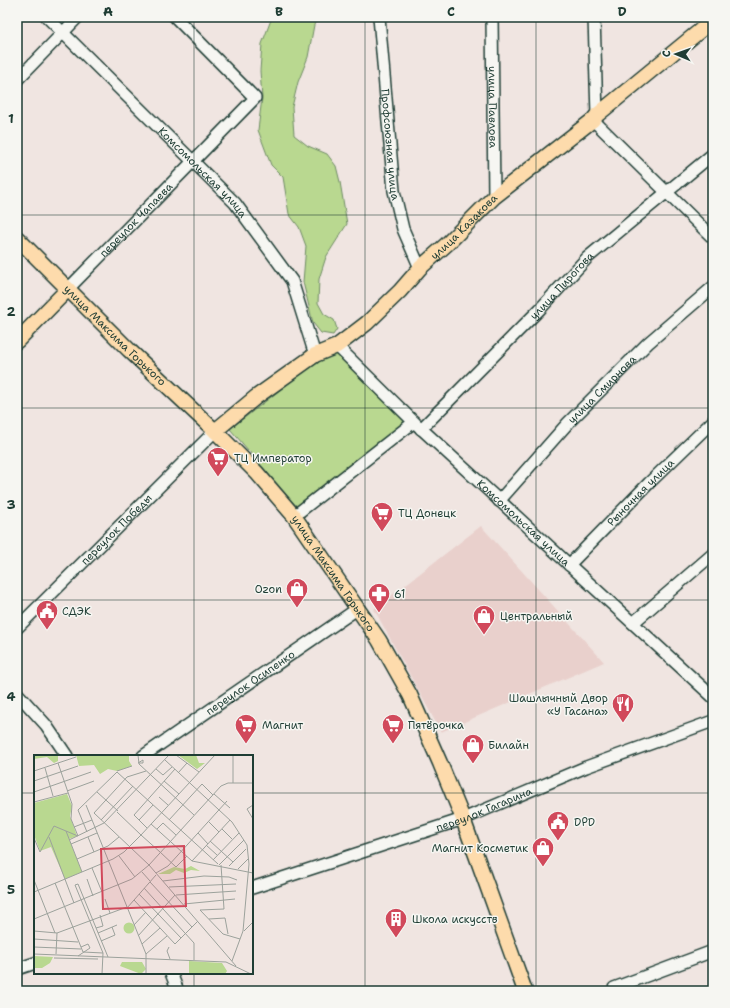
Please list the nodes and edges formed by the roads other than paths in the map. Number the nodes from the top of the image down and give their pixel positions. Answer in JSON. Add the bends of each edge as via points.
{"nodes":[{"id":1,"x":47,"y":17,"type":"edge"},
{"id":2,"x":78,"y":17,"type":"edge"},
{"id":3,"x":175,"y":17,"type":"edge"},
{"id":4,"x":379,"y":17,"type":"edge"},
{"id":5,"x":492,"y":17,"type":"edge"},
{"id":6,"x":594,"y":17,"type":"edge"},
{"id":7,"x":712,"y":19,"type":"edge"},
{"id":8,"x":63,"y":32,"type":"junction"},
{"id":9,"x":17,"y":80,"type":"edge"},
{"id":10,"x":595,"y":118,"type":"junction"},
{"id":11,"x":713,"y":154,"type":"edge"},
{"id":12,"x":192,"y":161,"type":"junction"},
{"id":13,"x":666,"y":192,"type":"junction"},
{"id":14,"x":494,"y":197,"type":"junction"},
{"id":15,"x":17,"y":238,"type":"edge"},
{"id":16,"x":713,"y":238,"type":"edge"},
{"id":17,"x":420,"y":268,"type":"junction"},
{"id":18,"x":713,"y":288,"type":"edge"},
{"id":19,"x":68,"y":289,"type":"junction"},
{"id":20,"x":17,"y":341,"type":"edge"},
{"id":21,"x":337,"y":346,"type":"junction"},
{"id":22,"x":315,"y":355,"type":"junction"},
{"id":23,"x":713,"y":422,"type":"edge"},
{"id":24,"x":418,"y":426,"type":"junction"},
{"id":25,"x":215,"y":431,"type":"junction"},
{"id":26,"x":499,"y":501,"type":"junction"},
{"id":27,"x":294,"y":516,"type":"junction"},
{"id":28,"x":713,"y":554,"type":"edge"},
{"id":29,"x":569,"y":565,"type":"junction"},
{"id":30,"x":357,"y":609,"type":"junction"},
{"id":31,"x":633,"y":624,"type":"junction"},
{"id":32,"x":17,"y":628,"type":"edge"},
{"id":33,"x":17,"y":693,"type":"edge"},
{"id":34,"x":713,"y":697,"type":"edge"},
{"id":35,"x":713,"y":721,"type":"edge"},
{"id":36,"x":66,"y":755,"type":"edge"},
{"id":37,"x":145,"y":755,"type":"edge"},
{"id":38,"x":463,"y":819,"type":"junction"},
{"id":39,"x":253,"y":888,"type":"edge"},
{"id":40,"x":713,"y":951,"type":"edge"},
{"id":41,"x":34,"y":963,"type":"edge"},
{"id":42,"x":17,"y":969,"type":"edge"},
{"id":43,"x":172,"y":974,"type":"edge"},
{"id":44,"x":614,"y":988,"type":"dead end"},
{"id":45,"x":178,"y":991,"type":"edge"},
{"id":46,"x":524,"y":991,"type":"edge"}],
"edges":[{"from":1,"to":8,"type":"street","name":"Комсомольская улица"},
{"from":2,"to":8,"type":"street"},
{"from":3,"to":12,"type":"street","name":"переулок Чапаева","via":[[255,98]]},
{"from":4,"to":17,"type":"street","name":"Профсоюзная улица","via":[[394,190],[403,229]]},
{"from":5,"to":14,"type":"street","name":"улица Павлова"},
{"from":6,"to":10,"type":"street"},
{"from":7,"to":10,"type":"main road","name":"улица Казакова"},
{"from":8,"to":9,"type":"street"},
{"from":8,"to":12,"type":"street","name":"Комсомольская улица"},
{"from":10,"to":13,"type":"street"},
{"from":10,"to":14,"type":"main road","name":"улица Казакова"},
{"from":11,"to":13,"type":"street","name":"улица Пирогова"},
{"from":12,"to":19,"type":"street","name":"переулок Чапаева"},
{"from":12,"to":22,"type":"street","name":"Комсомольская улица","via":[[235,202],[292,281]]},
{"from":13,"to":16,"type":"street"},
{"from":13,"to":24,"type":"street","name":"улица Пирогова","via":[[587,258],[540,309]]},
{"from":14,"to":17,"type":"main road","name":"улица Казакова"},
{"from":15,"to":19,"type":"main road","name":"улица Максима Горького"},
{"from":17,"to":21,"type":"main road","name":"улица Казакова","via":[[367,323]]},
{"from":18,"to":26,"type":"street","name":"улица Смирнова","via":[[648,343],[573,417]]},
{"from":19,"to":20,"type":"main road","name":"переулок Чапаева"},
{"from":19,"to":25,"type":"main road","name":"улица Максима Горького"},
{"from":21,"to":22,"type":"main road","name":"улица Казакова"},
{"from":21,"to":24,"type":"street","name":"Комсомольская улица"},
{"from":22,"to":25,"type":"main road","name":"улица Казакова","via":[[256,397]]},
{"from":23,"to":29,"type":"street","name":"Рыночная улица"},
{"from":24,"to":26,"type":"street","name":"Комсомольская улица"},
{"from":24,"to":27,"type":"street","name":"улица Пирогова"},
{"from":25,"to":27,"type":"main road","name":"улица Максима Горького"},
{"from":25,"to":32,"type":"street","name":"переулок Победы"},
{"from":26,"to":29,"type":"street","name":"Комсомольская улица"},
{"from":27,"to":30,"type":"main road","name":"улица Максима Горького"},
{"from":28,"to":31,"type":"street"},
{"from":29,"to":31,"type":"street","name":"Комсомольская улица"},
{"from":30,"to":37,"type":"street","name":"переулок Осипенко"},
{"from":30,"to":38,"type":"main road","name":"улица Максима Горького","via":[[410,695]]},
{"from":31,"to":34,"type":"street","name":"Комсомольская улица"},
{"from":33,"to":36,"type":"street","via":[[46,725]]},
{"from":35,"to":38,"type":"street","name":"переулок Гагарина","via":[[586,767]]},
{"from":38,"to":39,"type":"street","name":"переулок Гагарина"},
{"from":38,"to":46,"type":"main road","name":"улица Максима Горького"},
{"from":40,"to":44,"type":"street"},
{"from":41,"to":42,"type":"street"},
{"from":43,"to":45,"type":"street"}]}
